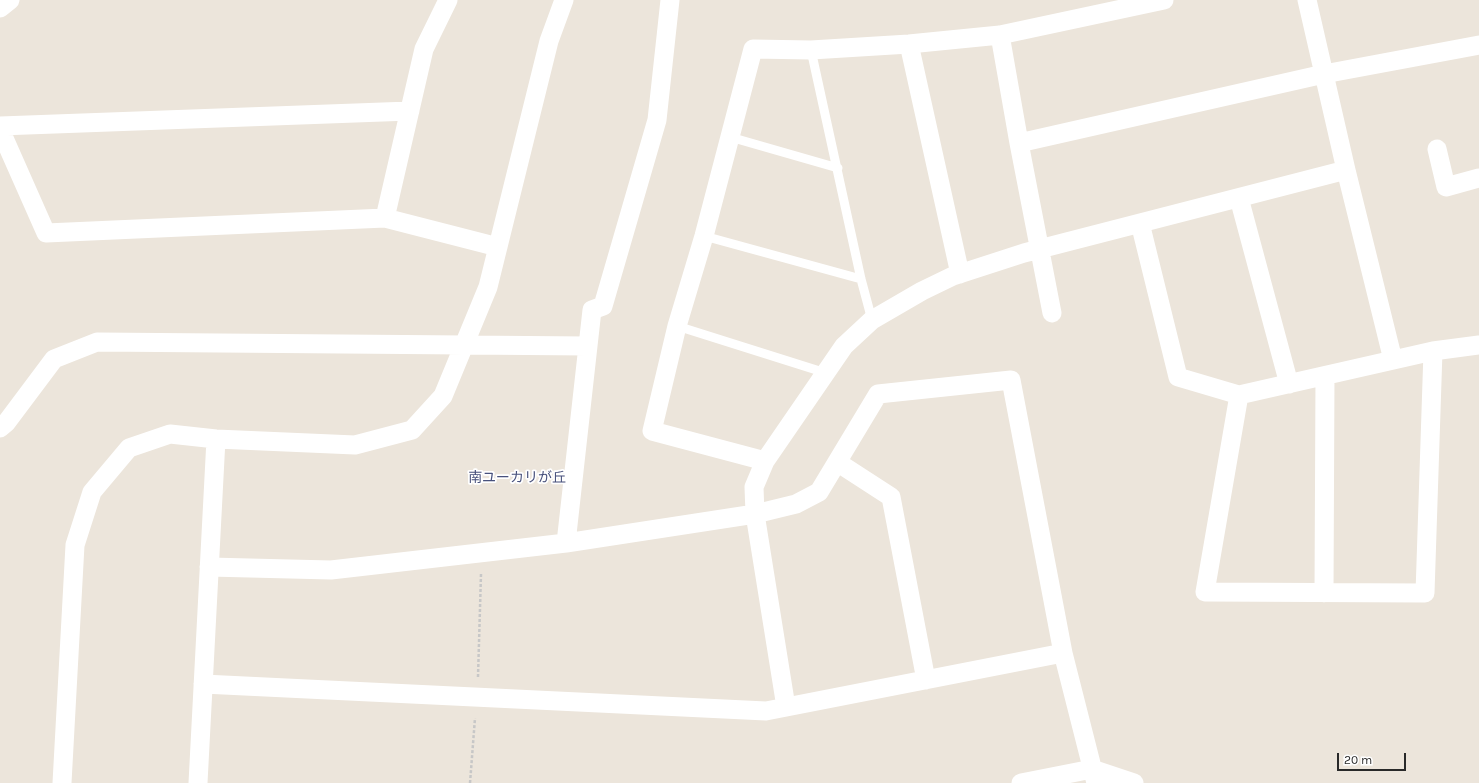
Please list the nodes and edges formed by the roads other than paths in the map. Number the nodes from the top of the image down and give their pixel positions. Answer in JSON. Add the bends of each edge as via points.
{"nodes":[{"id":1,"x":10,"y":0,"type":"edge"},
{"id":2,"x":448,"y":0,"type":"edge"},
{"id":3,"x":564,"y":0,"type":"edge"},
{"id":4,"x":670,"y":0,"type":"edge"},
{"id":5,"x":1164,"y":0,"type":"edge"},
{"id":6,"x":1307,"y":0,"type":"edge"},
{"id":7,"x":0,"y":8,"type":"edge"},
{"id":8,"x":1000,"y":36,"type":"junction"},
{"id":9,"x":909,"y":44,"type":"junction"},
{"id":10,"x":1479,"y":45,"type":"edge"},
{"id":11,"x":811,"y":50,"type":"junction"},
{"id":12,"x":1324,"y":74,"type":"junction"},
{"id":13,"x":410,"y":111,"type":"junction"},
{"id":14,"x":0,"y":127,"type":"edge"},
{"id":15,"x":730,"y":137,"type":"junction"},
{"id":16,"x":1019,"y":143,"type":"junction"},
{"id":17,"x":1437,"y":149,"type":"dead end"},
{"id":18,"x":838,"y":168,"type":"junction"},
{"id":19,"x":1346,"y":170,"type":"junction"},
{"id":20,"x":1479,"y":178,"type":"edge"},
{"id":21,"x":1238,"y":198,"type":"junction"},
{"id":22,"x":385,"y":218,"type":"junction"},
{"id":23,"x":1140,"y":224,"type":"junction"},
{"id":24,"x":704,"y":236,"type":"junction"},
{"id":25,"x":498,"y":247,"type":"junction"},
{"id":26,"x":1040,"y":249,"type":"junction"},
{"id":27,"x":960,"y":274,"type":"junction"},
{"id":28,"x":862,"y":279,"type":"junction"},
{"id":29,"x":1052,"y":314,"type":"dead end"},
{"id":30,"x":872,"y":320,"type":"junction"},
{"id":31,"x":677,"y":326,"type":"junction"},
{"id":32,"x":464,"y":344,"type":"junction"},
{"id":33,"x":1479,"y":345,"type":"edge"},
{"id":34,"x":588,"y":346,"type":"junction"},
{"id":35,"x":1433,"y":351,"type":"junction"},
{"id":36,"x":1393,"y":360,"type":"junction"},
{"id":37,"x":826,"y":373,"type":"junction"},
{"id":38,"x":1325,"y":376,"type":"junction"},
{"id":39,"x":1289,"y":384,"type":"junction"},
{"id":40,"x":1239,"y":395,"type":"junction"},
{"id":41,"x":0,"y":428,"type":"edge"},
{"id":42,"x":216,"y":439,"type":"junction"},
{"id":43,"x":765,"y":461,"type":"junction"},
{"id":44,"x":837,"y":462,"type":"junction"},
{"id":45,"x":755,"y":514,"type":"junction"},
{"id":46,"x":566,"y":543,"type":"junction"},
{"id":47,"x":209,"y":567,"type":"junction"},
{"id":48,"x":1324,"y":593,"type":"junction"},
{"id":49,"x":1063,"y":654,"type":"junction"},
{"id":50,"x":926,"y":680,"type":"junction"},
{"id":51,"x":203,"y":684,"type":"junction"},
{"id":52,"x":786,"y":707,"type":"junction"},
{"id":53,"x":1094,"y":776,"type":"edge"},
{"id":54,"x":62,"y":783,"type":"edge"},
{"id":55,"x":198,"y":783,"type":"edge"},
{"id":56,"x":1021,"y":783,"type":"edge"},
{"id":57,"x":1134,"y":783,"type":"edge"}],
"edges":[{"from":1,"to":7,"type":"street"},
{"from":2,"to":13,"type":"street","via":[[424,49]]},
{"from":3,"to":25,"type":"street","via":[[549,41]]},
{"from":4,"to":34,"type":"street","via":[[657,120],[603,306],[592,310]]},
{"from":5,"to":8,"type":"street"},
{"from":6,"to":12,"type":"street"},
{"from":8,"to":9,"type":"street"},
{"from":8,"to":16,"type":"street"},
{"from":9,"to":11,"type":"street"},
{"from":9,"to":27,"type":"street"},
{"from":10,"to":12,"type":"street"},
{"from":11,"to":15,"type":"street","via":[[753,49]]},
{"from":11,"to":18,"type":"lane"},
{"from":12,"to":16,"type":"street"},
{"from":12,"to":19,"type":"street"},
{"from":13,"to":14,"type":"street"},
{"from":13,"to":22,"type":"street"},
{"from":14,"to":22,"type":"street","via":[[46,233]]},
{"from":15,"to":18,"type":"lane"},
{"from":15,"to":24,"type":"street"},
{"from":16,"to":26,"type":"street"},
{"from":17,"to":20,"type":"street","via":[[1446,187]]},
{"from":18,"to":28,"type":"lane"},
{"from":19,"to":21,"type":"street"},
{"from":19,"to":36,"type":"street"},
{"from":21,"to":23,"type":"street"},
{"from":21,"to":39,"type":"street"},
{"from":22,"to":25,"type":"street"},
{"from":23,"to":26,"type":"street"},
{"from":23,"to":40,"type":"street","via":[[1178,377]]},
{"from":24,"to":28,"type":"lane"},
{"from":24,"to":31,"type":"street"},
{"from":25,"to":32,"type":"street","via":[[488,286]]},
{"from":26,"to":27,"type":"street"},
{"from":26,"to":29,"type":"street"},
{"from":27,"to":30,"type":"street","via":[[922,291]]},
{"from":28,"to":30,"type":"lane"},
{"from":30,"to":37,"type":"street","via":[[844,346]]},
{"from":31,"to":37,"type":"lane"},
{"from":31,"to":43,"type":"street","via":[[652,431]]},
{"from":32,"to":34,"type":"street"},
{"from":32,"to":41,"type":"street","via":[[97,342],[54,359]]},
{"from":32,"to":42,"type":"street","via":[[443,396],[412,430],[355,445]]},
{"from":33,"to":35,"type":"street"},
{"from":34,"to":46,"type":"street"},
{"from":35,"to":36,"type":"street"},
{"from":35,"to":48,"type":"street","via":[[1425,593]]},
{"from":36,"to":38,"type":"street"},
{"from":37,"to":43,"type":"street"},
{"from":38,"to":39,"type":"street"},
{"from":38,"to":48,"type":"street"},
{"from":39,"to":40,"type":"street"},
{"from":40,"to":48,"type":"street","via":[[1205,592]]},
{"from":42,"to":47,"type":"street"},
{"from":42,"to":54,"type":"street","via":[[170,434],[129,448],[92,492],[75,544]]},
{"from":43,"to":45,"type":"street","via":[[754,487]]},
{"from":44,"to":45,"type":"street","via":[[819,492],[796,504]]},
{"from":44,"to":49,"type":"street","via":[[878,394],[1011,380]]},
{"from":44,"to":50,"type":"street","via":[[891,497]]},
{"from":45,"to":46,"type":"street"},
{"from":45,"to":52,"type":"street"},
{"from":46,"to":47,"type":"street","via":[[332,570]]},
{"from":47,"to":51,"type":"street"},
{"from":49,"to":50,"type":"street"},
{"from":49,"to":53,"type":"street"},
{"from":50,"to":52,"type":"street"},
{"from":51,"to":52,"type":"street","via":[[766,711]]},
{"from":51,"to":55,"type":"street"},
{"from":53,"to":56,"type":"street"},
{"from":53,"to":57,"type":"street"}]}
